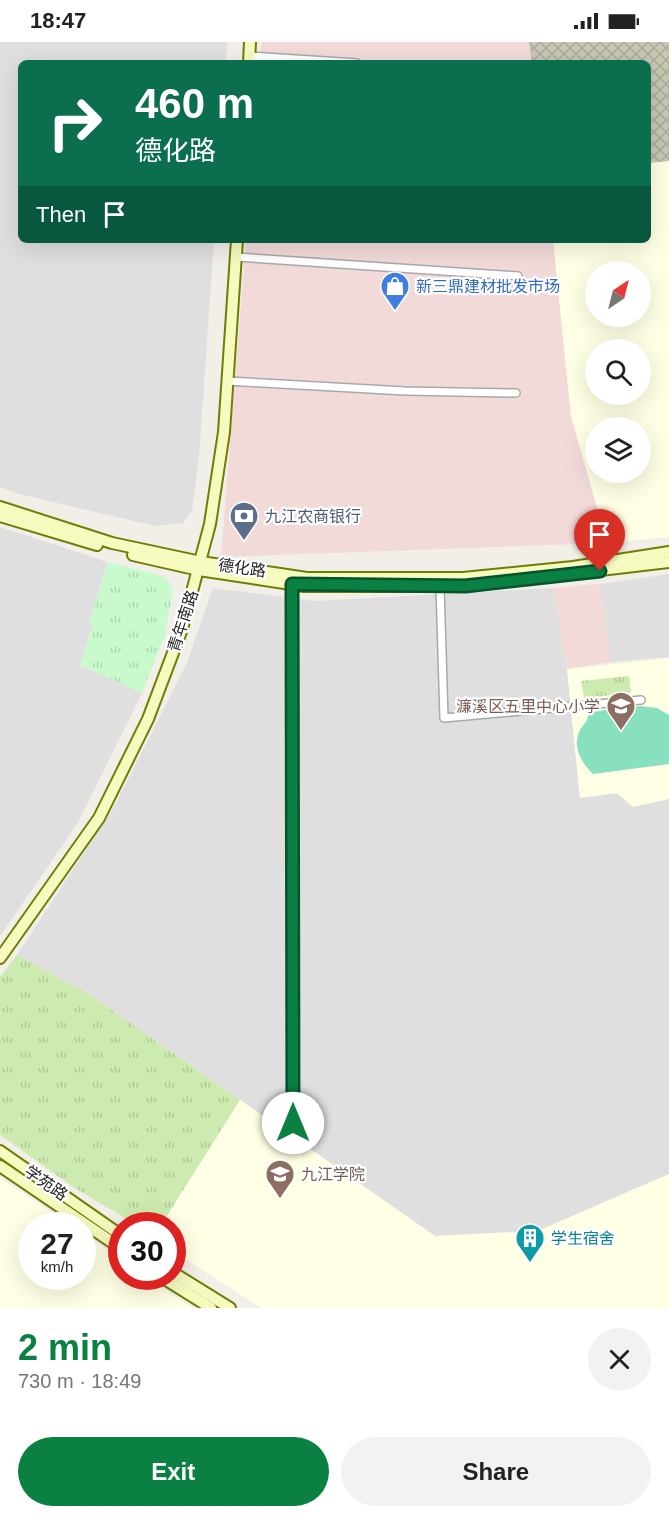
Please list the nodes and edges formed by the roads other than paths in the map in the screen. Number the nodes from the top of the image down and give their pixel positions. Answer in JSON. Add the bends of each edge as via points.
{"nodes":[{"id":1,"x":250,"y":42,"type":"edge"},
{"id":2,"x":249,"y":60,"type":"edge"},
{"id":3,"x":237,"y":243,"type":"edge"},
{"id":4,"x":236,"y":257,"type":"junction"},
{"id":5,"x":518,"y":276,"type":"dead end"},
{"id":6,"x":227,"y":381,"type":"junction"},
{"id":7,"x":516,"y":393,"type":"dead end"},
{"id":8,"x":0,"y":507,"type":"edge"},
{"id":9,"x":0,"y":516,"type":"edge"},
{"id":10,"x":669,"y":552,"type":"edge"},
{"id":11,"x":669,"y":561,"type":"edge"},
{"id":12,"x":200,"y":566,"type":"junction"},
{"id":13,"x":292,"y":584,"type":"junction"},
{"id":14,"x":440,"y":586,"type":"junction"},
{"id":15,"x":641,"y":700,"type":"dead end"},
{"id":16,"x":0,"y":958,"type":"edge"},
{"id":17,"x":293,"y":1123,"type":"dead end"},
{"id":18,"x":0,"y":1151,"type":"edge"},
{"id":19,"x":0,"y":1166,"type":"edge"},
{"id":20,"x":108,"y":1226,"type":"edge"},
{"id":21,"x":108,"y":1239,"type":"edge"},
{"id":22,"x":186,"y":1281,"type":"edge"},
{"id":23,"x":182,"y":1290,"type":"edge"},
{"id":24,"x":211,"y":1308,"type":"edge"},
{"id":25,"x":230,"y":1308,"type":"edge"}],
"edges":[{"from":1,"to":2,"type":"main road"},
{"from":3,"to":4,"type":"main road","name":"青年南路"},
{"from":4,"to":5,"type":"street"},
{"from":4,"to":6,"type":"main road","name":"青年南路"},
{"from":6,"to":7,"type":"street"},
{"from":6,"to":12,"type":"main road","name":"青年南路","via":[[224,432]]},
{"from":8,"to":12,"type":"main road","name":"德化路"},
{"from":9,"to":12,"type":"main road","name":"德化路","via":[[109,549]]},
{"from":10,"to":12,"type":"main road","name":"德化路","via":[[462,578],[307,578]]},
{"from":11,"to":14,"type":"main road","name":"德化路"},
{"from":12,"to":13,"type":"main road","name":"德化路"},
{"from":12,"to":16,"type":"main road","name":"青年南路","via":[[182,629],[148,719],[99,818]]},
{"from":13,"to":14,"type":"main road","name":"德化路"},
{"from":13,"to":17,"type":"street"},
{"from":14,"to":15,"type":"street","via":[[444,718]]},
{"from":18,"to":20,"type":"main road","name":"学苑路"},
{"from":19,"to":21,"type":"main road","name":"学苑路"},
{"from":22,"to":25,"type":"main road"},
{"from":23,"to":24,"type":"main road"}]}
